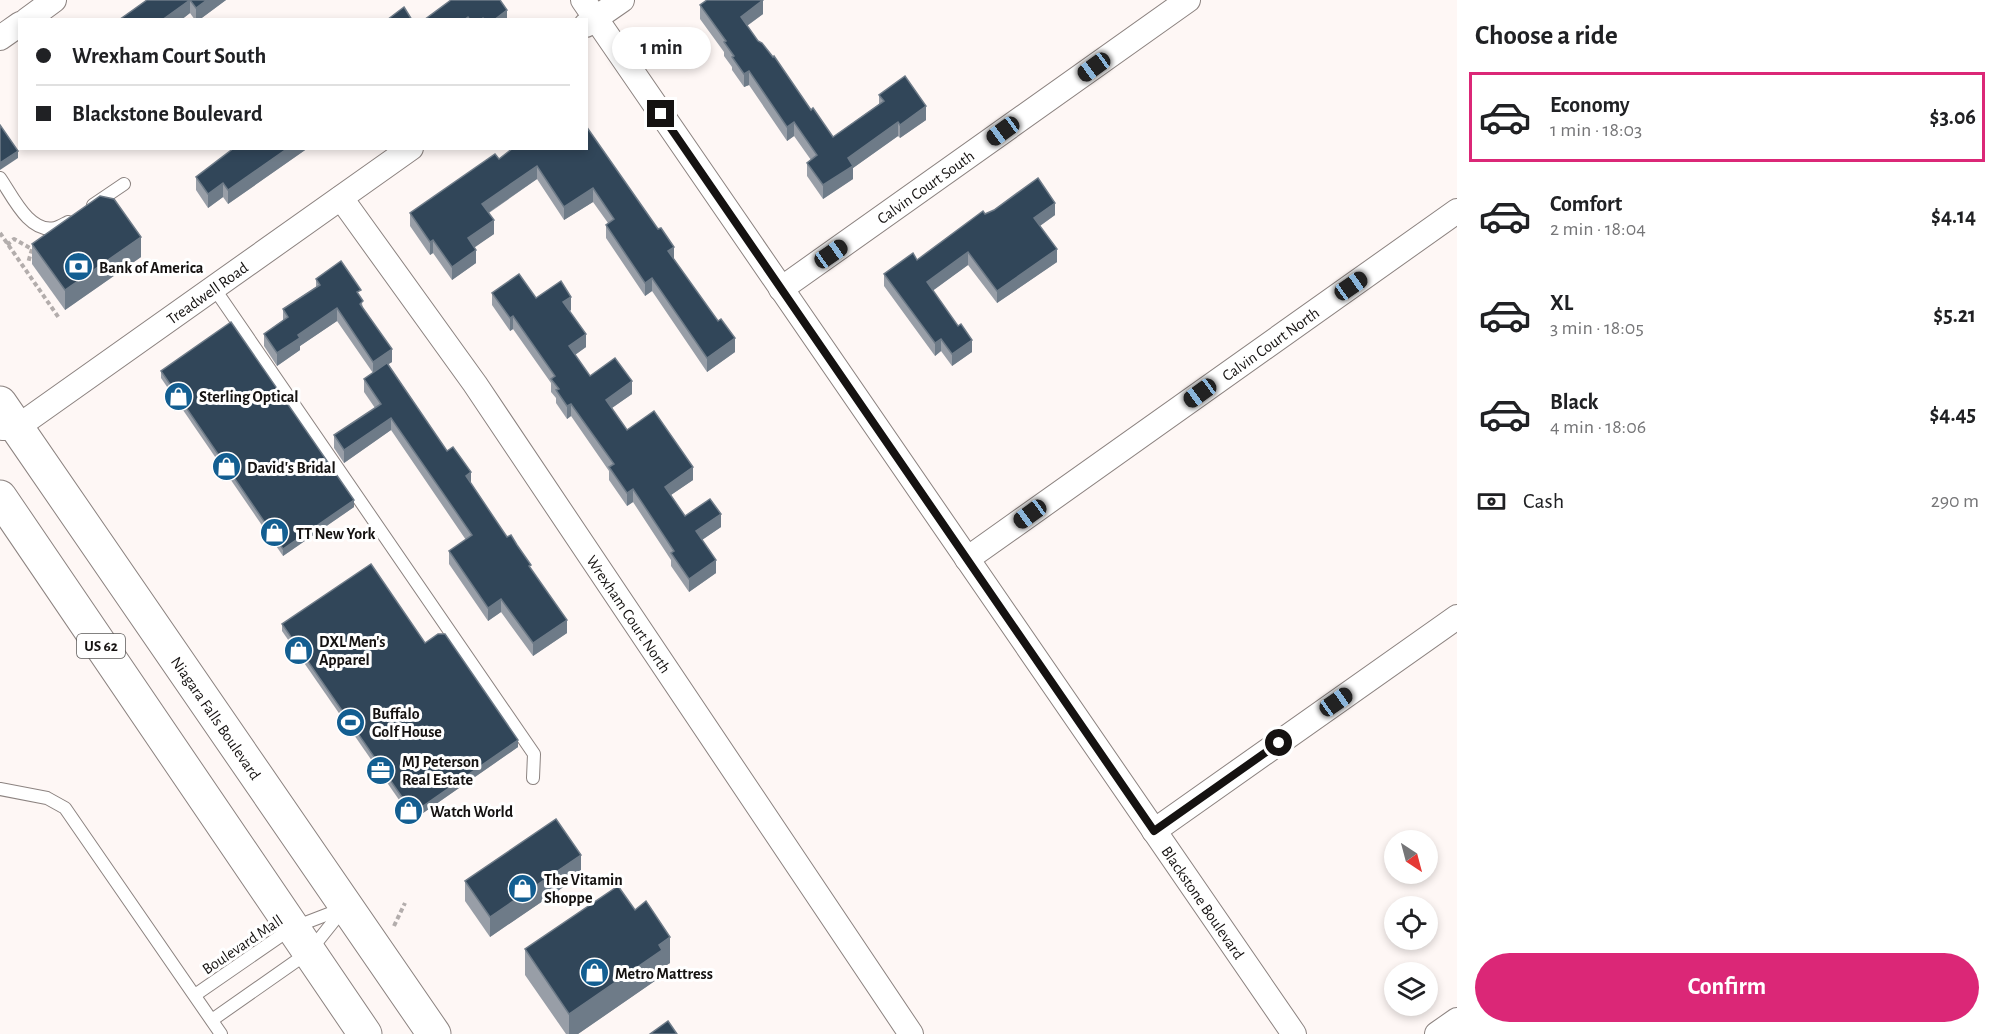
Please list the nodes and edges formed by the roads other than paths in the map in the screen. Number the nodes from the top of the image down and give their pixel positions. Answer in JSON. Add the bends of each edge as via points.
{"nodes":[{"id":1,"x":54,"y":0,"type":"edge"},
{"id":2,"x":622,"y":0,"type":"edge"},
{"id":3,"x":1188,"y":0,"type":"edge"},
{"id":4,"x":588,"y":15,"type":"edge"},
{"id":5,"x":30,"y":18,"type":"edge"},
{"id":6,"x":18,"y":25,"type":"edge"},
{"id":7,"x":0,"y":38,"type":"edge"},
{"id":8,"x":408,"y":150,"type":"edge"},
{"id":9,"x":0,"y":178,"type":"edge"},
{"id":10,"x":124,"y":184,"type":"dead end"},
{"id":11,"x":341,"y":198,"type":"junction"},
{"id":12,"x":1457,"y":211,"type":"edge"},
{"id":13,"x":214,"y":288,"type":"junction"},
{"id":14,"x":781,"y":289,"type":"junction"},
{"id":15,"x":5,"y":420,"type":"edge"},
{"id":16,"x":0,"y":497,"type":"edge"},
{"id":17,"x":967,"y":559,"type":"junction"},
{"id":18,"x":1457,"y":616,"type":"edge"},
{"id":19,"x":533,"y":778,"type":"dead end"},
{"id":20,"x":0,"y":789,"type":"edge"},
{"id":21,"x":1154,"y":831,"type":"junction"},
{"id":22,"x":345,"y":907,"type":"junction"},
{"id":23,"x":301,"y":940,"type":"junction"},
{"id":24,"x":195,"y":995,"type":"junction"},
{"id":25,"x":212,"y":1020,"type":"junction"},
{"id":26,"x":1457,"y":1020,"type":"edge"},
{"id":27,"x":222,"y":1034,"type":"edge"},
{"id":28,"x":364,"y":1034,"type":"edge"},
{"id":29,"x":434,"y":1034,"type":"edge"},
{"id":30,"x":911,"y":1034,"type":"edge"},
{"id":31,"x":1294,"y":1034,"type":"edge"},
{"id":32,"x":1437,"y":1034,"type":"edge"}],
"edges":[{"from":1,"to":5,"type":"street"},
{"from":2,"to":4,"type":"street"},
{"from":3,"to":14,"type":"street","name":"Calvin Court South"},
{"from":4,"to":14,"type":"street","name":"Blackstone Boulevard"},
{"from":6,"to":7,"type":"street"},
{"from":8,"to":11,"type":"street","name":"Treadwell Road"},
{"from":9,"to":10,"type":"lane","via":[[27,217],[44,228],[55,228]]},
{"from":11,"to":13,"type":"street","name":"Treadwell Road"},
{"from":11,"to":30,"type":"street","name":"Wrexham Court North","via":[[475,384]]},
{"from":12,"to":17,"type":"street","name":"Calvin Court North"},
{"from":13,"to":15,"type":"street","name":"Treadwell Road"},
{"from":13,"to":19,"type":"lane","via":[[534,753]]},
{"from":14,"to":17,"type":"street","name":"Blackstone Boulevard"},
{"from":15,"to":22,"type":"main road","name":"Niagara Falls Boulevard"},
{"from":16,"to":23,"type":"main road","number":"US 62"},
{"from":17,"to":21,"type":"street","name":"Blackstone Boulevard"},
{"from":18,"to":21,"type":"street"},
{"from":20,"to":24,"type":"lane","name":"Boulevard Mall","via":[[47,798],[65,807]]},
{"from":21,"to":31,"type":"street","name":"Blackstone Boulevard"},
{"from":22,"to":23,"type":"lane","name":"Boulevard Mall"},
{"from":22,"to":23,"type":"lane","name":"Boulevard Mall"},
{"from":22,"to":29,"type":"main road","name":"Niagara Falls Boulevard"},
{"from":23,"to":24,"type":"lane","name":"Boulevard Mall"},
{"from":23,"to":25,"type":"lane","name":"Boulevard Mall"},
{"from":23,"to":28,"type":"main road","number":"US 62"},
{"from":24,"to":25,"type":"lane","name":"Boulevard Mall"},
{"from":25,"to":27,"type":"lane","name":"Boulevard Mall"},
{"from":26,"to":32,"type":"street"}]}
